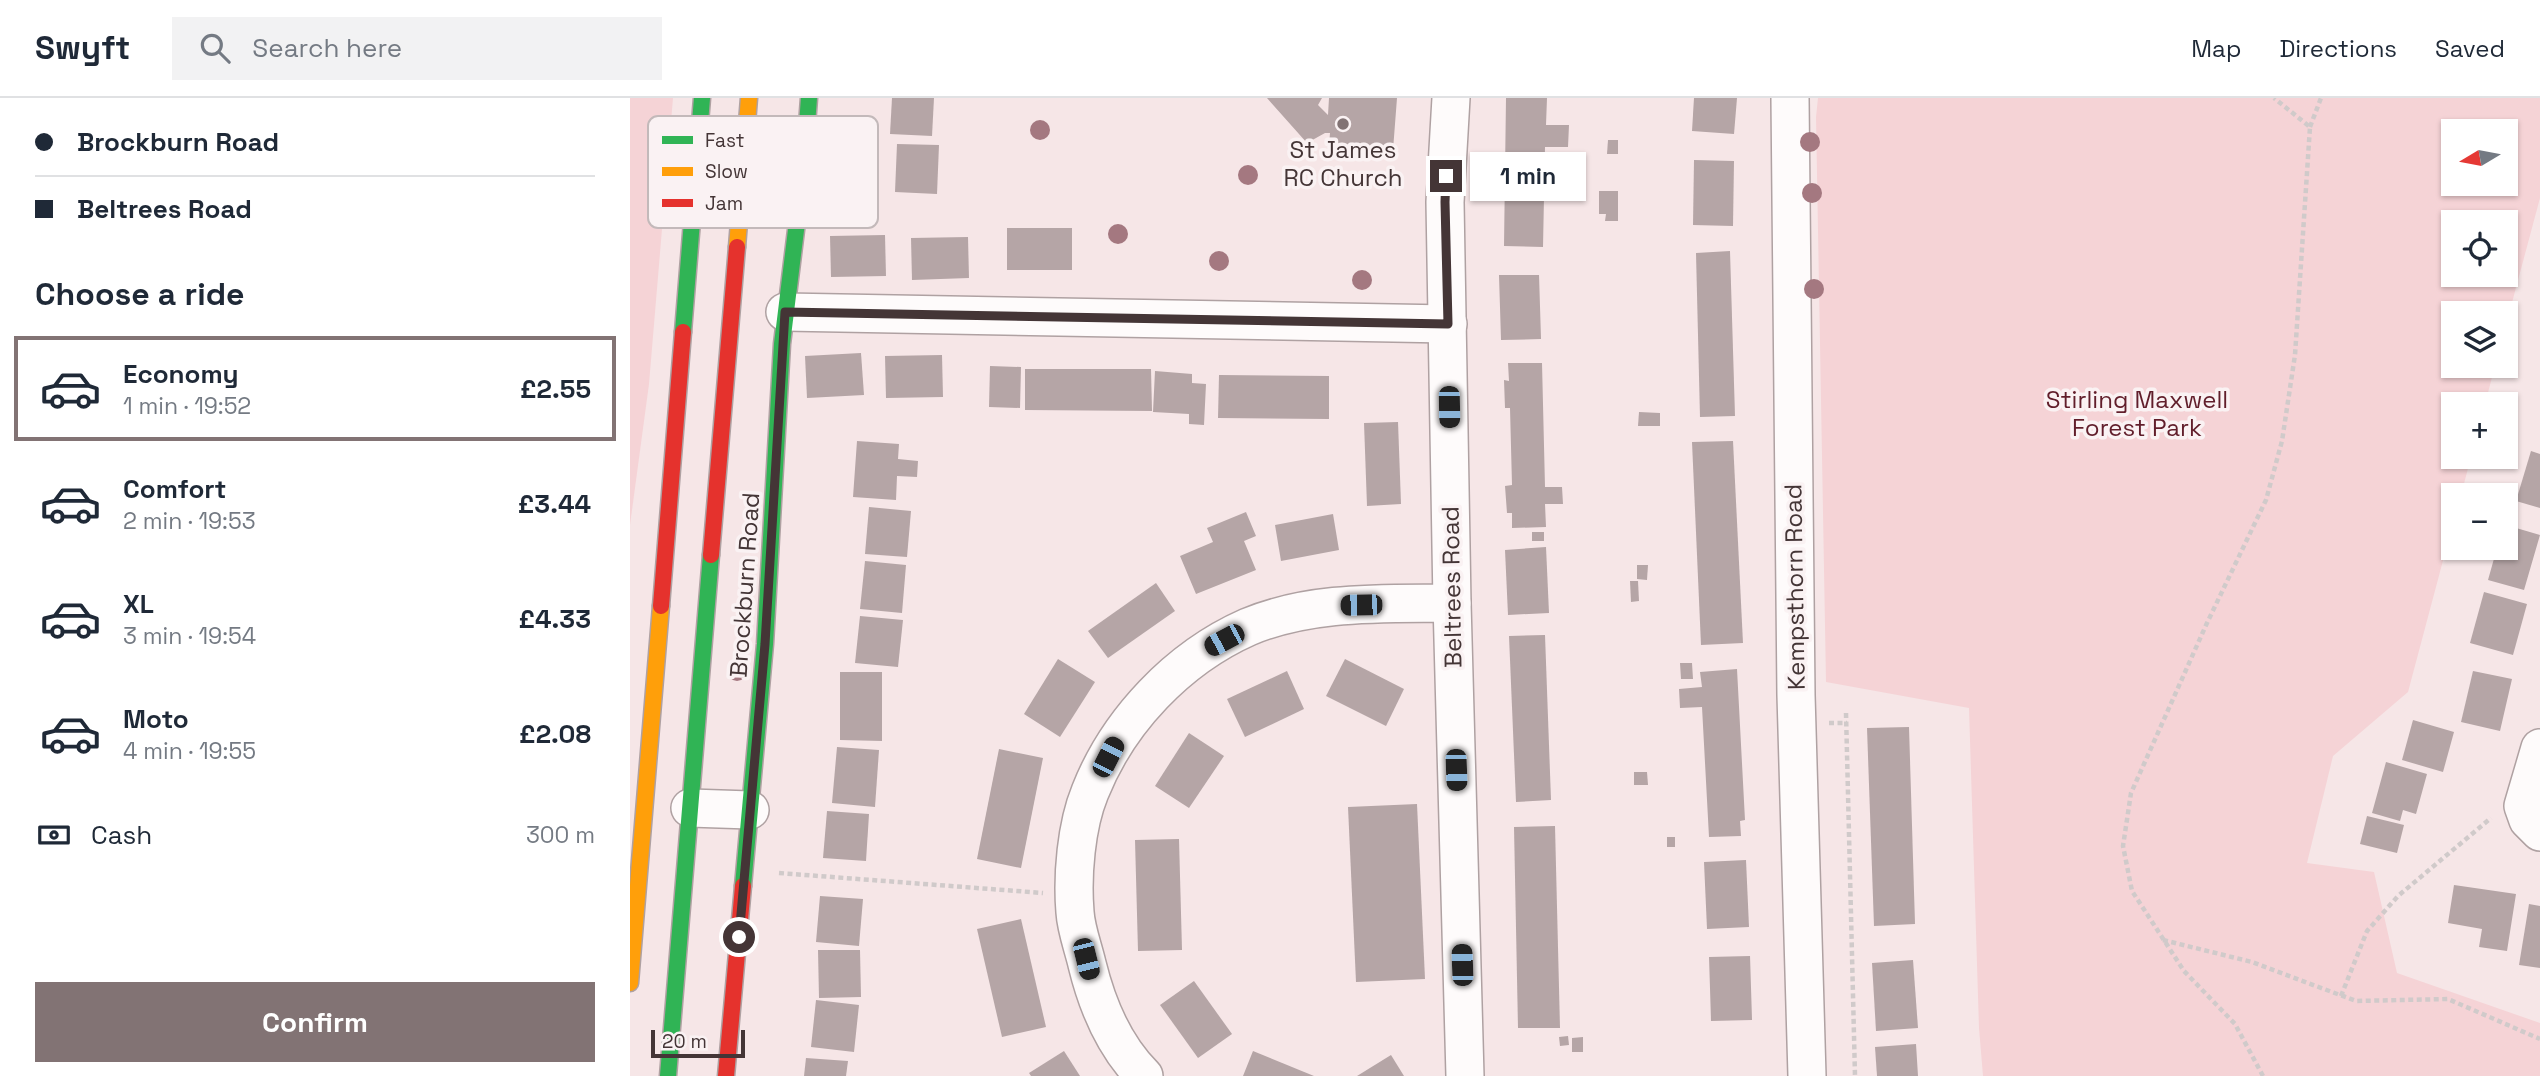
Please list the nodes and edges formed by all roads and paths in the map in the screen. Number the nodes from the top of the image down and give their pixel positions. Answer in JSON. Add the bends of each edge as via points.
{"nodes":[{"id":1,"x":702,"y":98,"type":"edge"},
{"id":2,"x":749,"y":98,"type":"edge"},
{"id":3,"x":809,"y":98,"type":"edge"},
{"id":4,"x":1451,"y":98,"type":"edge"},
{"id":5,"x":1790,"y":98,"type":"edge"},
{"id":6,"x":2274,"y":98,"type":"edge"},
{"id":7,"x":2320,"y":98,"type":"edge"},
{"id":8,"x":701,"y":116,"type":"edge"},
{"id":9,"x":748,"y":116,"type":"edge"},
{"id":10,"x":808,"y":116,"type":"edge"},
{"id":11,"x":2311,"y":127,"type":"junction"},
{"id":12,"x":691,"y":228,"type":"edge"},
{"id":13,"x":738,"y":228,"type":"edge"},
{"id":14,"x":796,"y":228,"type":"edge"},
{"id":15,"x":785,"y":312,"type":"junction"},
{"id":16,"x":1448,"y":324,"type":"junction"},
{"id":17,"x":1452,"y":603,"type":"junction"},
{"id":18,"x":1846,"y":713,"type":"dead end"},
{"id":19,"x":2540,"y":748,"type":"edge"},
{"id":20,"x":690,"y":808,"type":"junction"},
{"id":21,"x":750,"y":810,"type":"junction"},
{"id":22,"x":2532,"y":819,"type":"edge"},
{"id":23,"x":744,"y":871,"type":"junction"},
{"id":24,"x":1075,"y":896,"type":"junction"},
{"id":25,"x":2162,"y":940,"type":"junction"},
{"id":26,"x":630,"y":983,"type":"edge"},
{"id":27,"x":2341,"y":996,"type":"junction"},
{"id":28,"x":2540,"y":1038,"type":"edge"},
{"id":29,"x":668,"y":1076,"type":"edge"},
{"id":30,"x":726,"y":1076,"type":"edge"},
{"id":31,"x":1144,"y":1076,"type":"edge"},
{"id":32,"x":1465,"y":1076,"type":"edge"},
{"id":33,"x":1807,"y":1076,"type":"edge"},
{"id":34,"x":1855,"y":1076,"type":"edge"},
{"id":35,"x":2263,"y":1076,"type":"edge"}],
"edges":[{"from":1,"to":8,"type":"street"},
{"from":2,"to":9,"type":"street","name":"Brockburn Road"},
{"from":3,"to":10,"type":"street","name":"Brockburn Road"},
{"from":4,"to":16,"type":"street","name":"Beltrees Road","via":[[1445,202]]},
{"from":5,"to":33,"type":"street","name":"Kempsthorn Road","via":[[1796,721]]},
{"from":6,"to":11,"type":"path"},
{"from":7,"to":11,"type":"path"},
{"from":11,"to":25,"type":"path","via":[[2295,355],[2282,441],[2266,500],[2131,793],[2123,846],[2132,891]]},
{"from":12,"to":26,"type":"street"},
{"from":13,"to":20,"type":"street","name":"Brockburn Road"},
{"from":14,"to":15,"type":"street","name":"Brockburn Road"},
{"from":15,"to":16,"type":"street"},
{"from":15,"to":21,"type":"street","name":"Brockburn Road"},
{"from":16,"to":17,"type":"street","name":"Beltrees Road"},
{"from":17,"to":24,"type":"street","via":[[1338,605],[1292,614],[1248,627],[1199,654],[1153,695],[1118,738],[1089,793],[1076,849]]},
{"from":17,"to":32,"type":"street","name":"Beltrees Road"},
{"from":18,"to":34,"type":"path"},
{"from":19,"to":22,"type":"street"},
{"from":20,"to":21,"type":"street"},
{"from":20,"to":29,"type":"street","name":"Brockburn Road"},
{"from":21,"to":23,"type":"street","name":"Brockburn Road"},
{"from":22,"to":27,"type":"path","via":[[2501,809],[2398,896],[2367,931]]},
{"from":23,"to":24,"type":"path"},
{"from":23,"to":30,"type":"street","name":"Brockburn Road"},
{"from":24,"to":31,"type":"street","via":[[1091,982],[1111,1031]]},
{"from":25,"to":27,"type":"path","via":[[2252,962]]},
{"from":25,"to":35,"type":"path","via":[[2184,971],[2235,1024]]},
{"from":27,"to":28,"type":"path","via":[[2356,1001],[2448,999]]}]}
